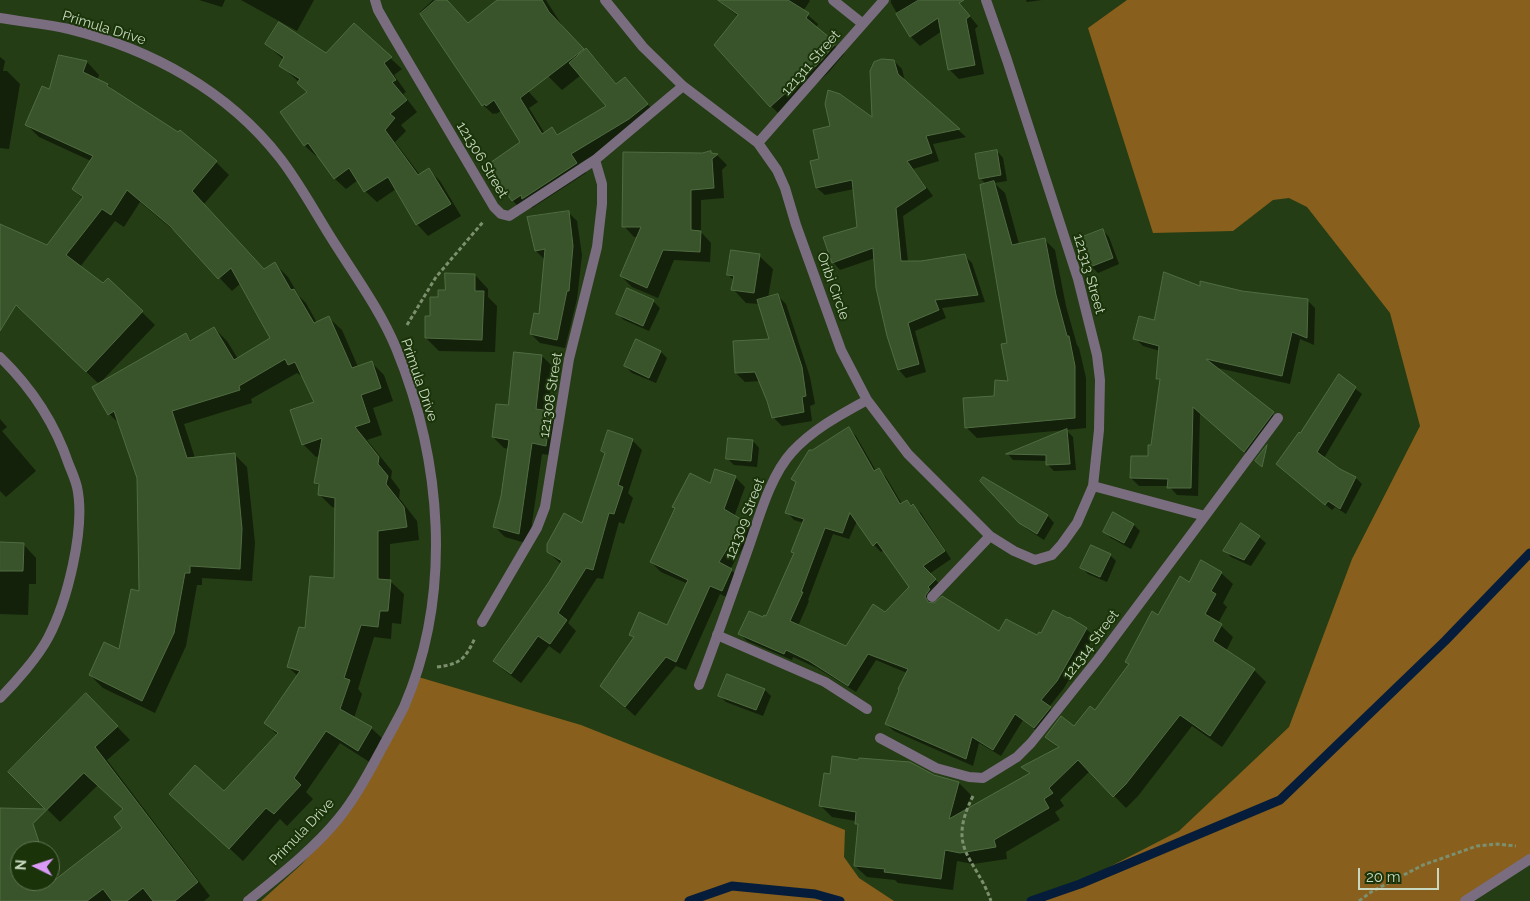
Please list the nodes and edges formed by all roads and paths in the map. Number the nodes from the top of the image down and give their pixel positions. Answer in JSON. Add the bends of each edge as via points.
{"nodes":[{"id":1,"x":375,"y":0,"type":"edge"},
{"id":2,"x":605,"y":0,"type":"edge"},
{"id":3,"x":834,"y":0,"type":"edge"},
{"id":4,"x":884,"y":0,"type":"edge"},
{"id":5,"x":986,"y":0,"type":"edge"},
{"id":6,"x":0,"y":18,"type":"edge"},
{"id":7,"x":863,"y":24,"type":"junction"},
{"id":8,"x":684,"y":86,"type":"junction"},
{"id":9,"x":758,"y":143,"type":"junction"},
{"id":10,"x":595,"y":160,"type":"junction"},
{"id":11,"x":494,"y":207,"type":"junction"},
{"id":12,"x":395,"y":346,"type":"junction"},
{"id":13,"x":0,"y":357,"type":"edge"},
{"id":14,"x":867,"y":400,"type":"junction"},
{"id":15,"x":1278,"y":418,"type":"dead end"},
{"id":16,"x":1093,"y":486,"type":"junction"},
{"id":17,"x":1204,"y":516,"type":"junction"},
{"id":18,"x":990,"y":536,"type":"junction"},
{"id":19,"x":1052,"y":555,"type":"joint"},
{"id":20,"x":932,"y":597,"type":"dead end"},
{"id":21,"x":482,"y":622,"type":"joint"},
{"id":22,"x":717,"y":635,"type":"junction"},
{"id":23,"x":416,"y":674,"type":"junction"},
{"id":24,"x":699,"y":685,"type":"dead end"},
{"id":25,"x":0,"y":698,"type":"edge"},
{"id":26,"x":867,"y":709,"type":"dead end"},
{"id":27,"x":880,"y":738,"type":"dead end"},
{"id":28,"x":983,"y":778,"type":"junction"},
{"id":29,"x":1522,"y":849,"type":"dead end"},
{"id":30,"x":1530,"y":859,"type":"edge"},
{"id":31,"x":248,"y":901,"type":"edge"},
{"id":32,"x":991,"y":901,"type":"edge"},
{"id":33,"x":1359,"y":901,"type":"edge"},
{"id":34,"x":1465,"y":901,"type":"edge"}],
"edges":[{"from":1,"to":11,"type":"street","name":"121306 Street"},
{"from":2,"to":8,"type":"street","name":"Oribi Circle","via":[[643,47]]},
{"from":3,"to":7,"type":"street"},
{"from":4,"to":7,"type":"street","name":"121311 Street"},
{"from":5,"to":16,"type":"street","name":"121313 Street","via":[[1078,279],[1097,356],[1101,401]]},
{"from":6,"to":12,"type":"street","name":"Primula Drive","via":[[69,29],[130,48],[210,90],[257,132],[281,159],[372,301]]},
{"from":7,"to":9,"type":"street","name":"121311 Street"},
{"from":8,"to":9,"type":"street","name":"Oribi Circle"},
{"from":8,"to":10,"type":"street","name":"121306 Street"},
{"from":9,"to":14,"type":"street","name":"Oribi Circle","via":[[785,188],[841,350]]},
{"from":10,"to":11,"type":"street","name":"121306 Street","via":[[509,216]]},
{"from":10,"to":21,"type":"street","name":"121308 Street","via":[[602,184],[597,246],[569,359],[547,499],[537,528]]},
{"from":11,"to":12,"type":"path","via":[[436,277]]},
{"from":12,"to":23,"type":"street","name":"Primula Drive","via":[[422,432],[433,486],[436,528],[435,581]]},
{"from":13,"to":25,"type":"street","via":[[19,376],[43,409],[61,442],[77,487],[78,513],[77,544],[61,608],[47,640]]},
{"from":14,"to":18,"type":"street","name":"Oribi Circle","via":[[908,454]]},
{"from":14,"to":22,"type":"street","name":"121309 Street","via":[[806,438],[781,468],[760,514]]},
{"from":15,"to":17,"type":"street","name":"121314 Street"},
{"from":16,"to":17,"type":"street"},
{"from":16,"to":19,"type":"street","name":"121313 Street","via":[[1077,523]]},
{"from":17,"to":28,"type":"street","name":"121314 Street","via":[[1098,660],[1031,744],[1017,757]]},
{"from":18,"to":19,"type":"street","name":"Oribi Circle","via":[[1031,559]]},
{"from":18,"to":20,"type":"street"},
{"from":21,"to":23,"type":"path","via":[[462,660]]},
{"from":22,"to":24,"type":"street","name":"121309 Street"},
{"from":22,"to":26,"type":"street","via":[[825,682]]},
{"from":23,"to":31,"type":"street","name":"Primula Drive","via":[[403,708],[364,782],[338,819],[295,862]]},
{"from":27,"to":28,"type":"street","via":[[936,768]]},
{"from":28,"to":32,"type":"path","via":[[971,800],[962,840],[965,853]]},
{"from":29,"to":33,"type":"path","via":[[1514,845],[1477,846],[1423,865]]},
{"from":30,"to":34,"type":"street"}]}
